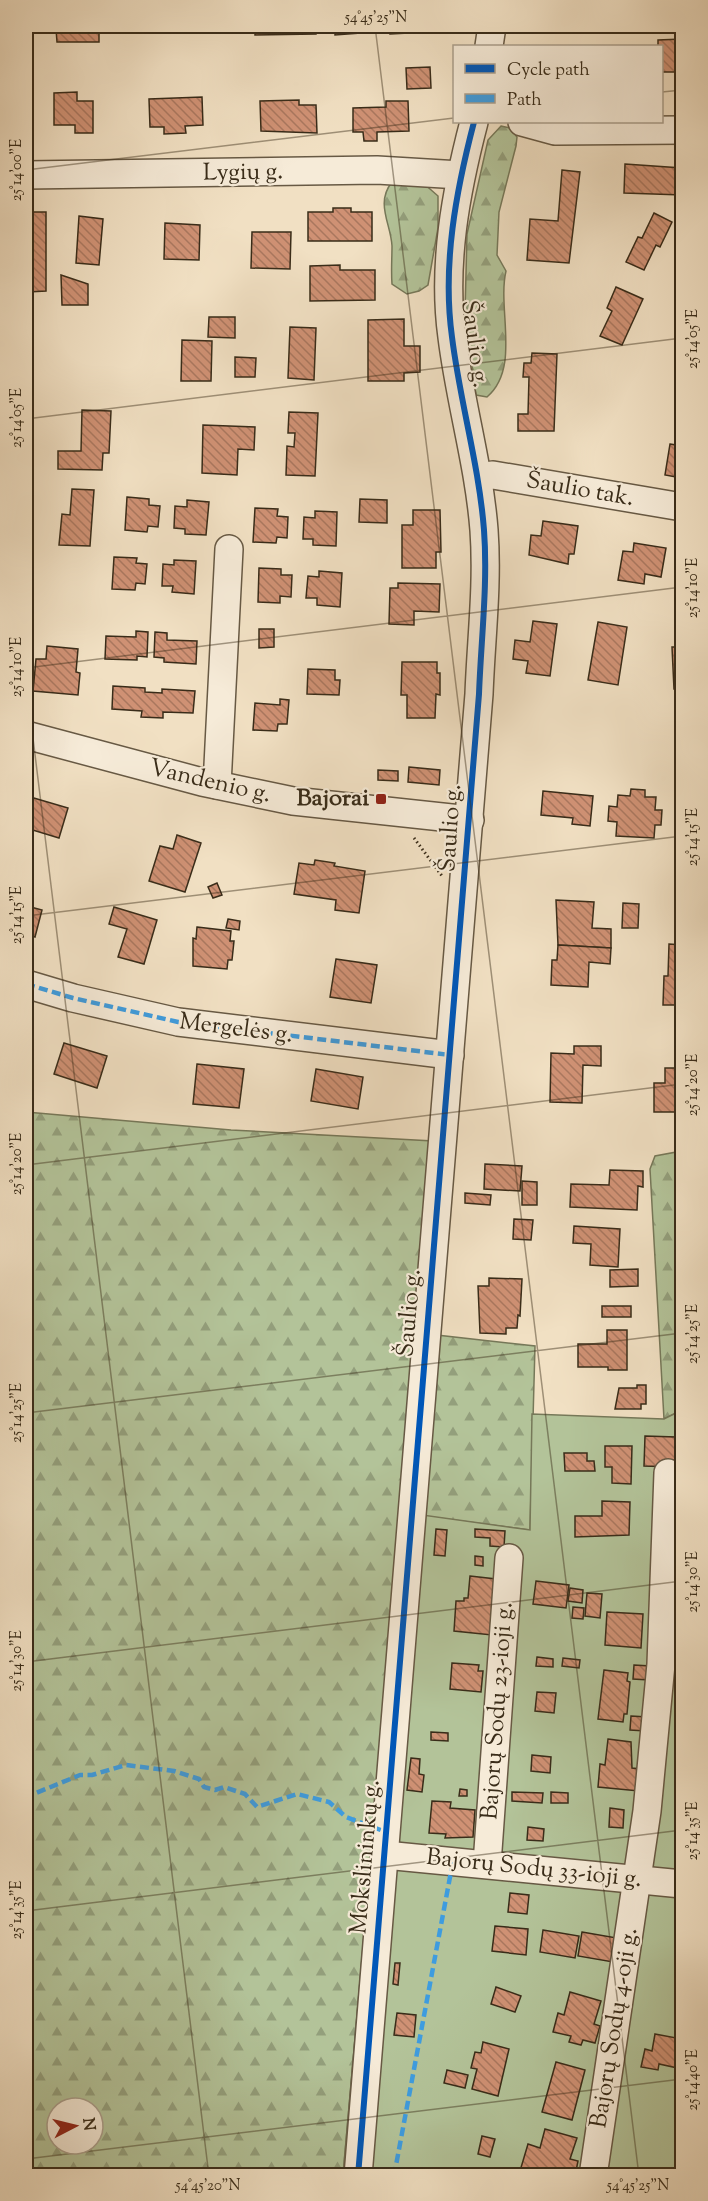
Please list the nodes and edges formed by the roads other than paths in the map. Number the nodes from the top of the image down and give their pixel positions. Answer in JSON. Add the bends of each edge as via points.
{"nodes":[{"id":1,"x":492,"y":26,"type":"edge"},
{"id":2,"x":489,"y":45,"type":"edge"},
{"id":3,"x":474,"y":123,"type":"edge"},
{"id":4,"x":526,"y":123,"type":"edge"},
{"id":5,"x":682,"y":130,"type":"edge"},
{"id":6,"x":26,"y":175,"type":"edge"},
{"id":7,"x":460,"y":175,"type":"junction"},
{"id":8,"x":478,"y":477,"type":"junction"},
{"id":9,"x":682,"y":507,"type":"edge"},
{"id":10,"x":229,"y":549,"type":"dead end"},
{"id":11,"x":26,"y":735,"type":"edge"},
{"id":12,"x":217,"y":785,"type":"junction"},
{"id":13,"x":470,"y":820,"type":"junction"},
{"id":14,"x":26,"y":984,"type":"edge"},
{"id":15,"x":450,"y":1054,"type":"junction"},
{"id":16,"x":668,"y":1473,"type":"dead end"},
{"id":17,"x":409,"y":1541,"type":"joint"},
{"id":18,"x":509,"y":1558,"type":"dead end"},
{"id":19,"x":385,"y":1855,"type":"junction"},
{"id":20,"x":487,"y":1864,"type":"junction"},
{"id":21,"x":638,"y":1880,"type":"junction"},
{"id":22,"x":682,"y":1884,"type":"edge"},
{"id":23,"x":358,"y":2175,"type":"edge"},
{"id":24,"x":593,"y":2175,"type":"edge"}],
"edges":[{"from":1,"to":2,"type":"street"},
{"from":3,"to":7,"type":"street","name":"Šaulio g."},
{"from":4,"to":5,"type":"street","via":[[555,131]]},
{"from":6,"to":7,"type":"street","name":"Lygių g.","via":[[377,170]]},
{"from":7,"to":8,"type":"street","name":"Šaulio g.","via":[[452,235],[451,336]]},
{"from":8,"to":9,"type":"street","name":"Šaulio tak.","via":[[492,475]]},
{"from":8,"to":13,"type":"street","name":"Šaulio g.","via":[[484,532],[483,607]]},
{"from":10,"to":12,"type":"street"},
{"from":11,"to":12,"type":"street","name":"Vandenio g."},
{"from":12,"to":13,"type":"street","name":"Vandenio g.","via":[[293,801]]},
{"from":13,"to":15,"type":"street","name":"Šaulio g."},
{"from":14,"to":15,"type":"street","name":"Mergelės g.","via":[[178,1022]]},
{"from":15,"to":17,"type":"street","name":"Šaulio g."},
{"from":16,"to":21,"type":"street","name":"Bajorų Sodų 4-oji g.","via":[[661,1664]]},
{"from":17,"to":19,"type":"street","name":"Mokslininkų g."},
{"from":18,"to":20,"type":"street","name":"Bajorų Sodų 23-ioji g."},
{"from":19,"to":20,"type":"street","name":"Bajorų Sodų 33-ioji g."},
{"from":19,"to":23,"type":"street","name":"Mokslininkų g."},
{"from":20,"to":21,"type":"street","name":"Bajorų Sodų 33-ioji g."},
{"from":21,"to":22,"type":"street","name":"Bajorų Sodų 33-ioji g."},
{"from":21,"to":24,"type":"street","name":"Bajorų Sodų 4-oji g."}]}
